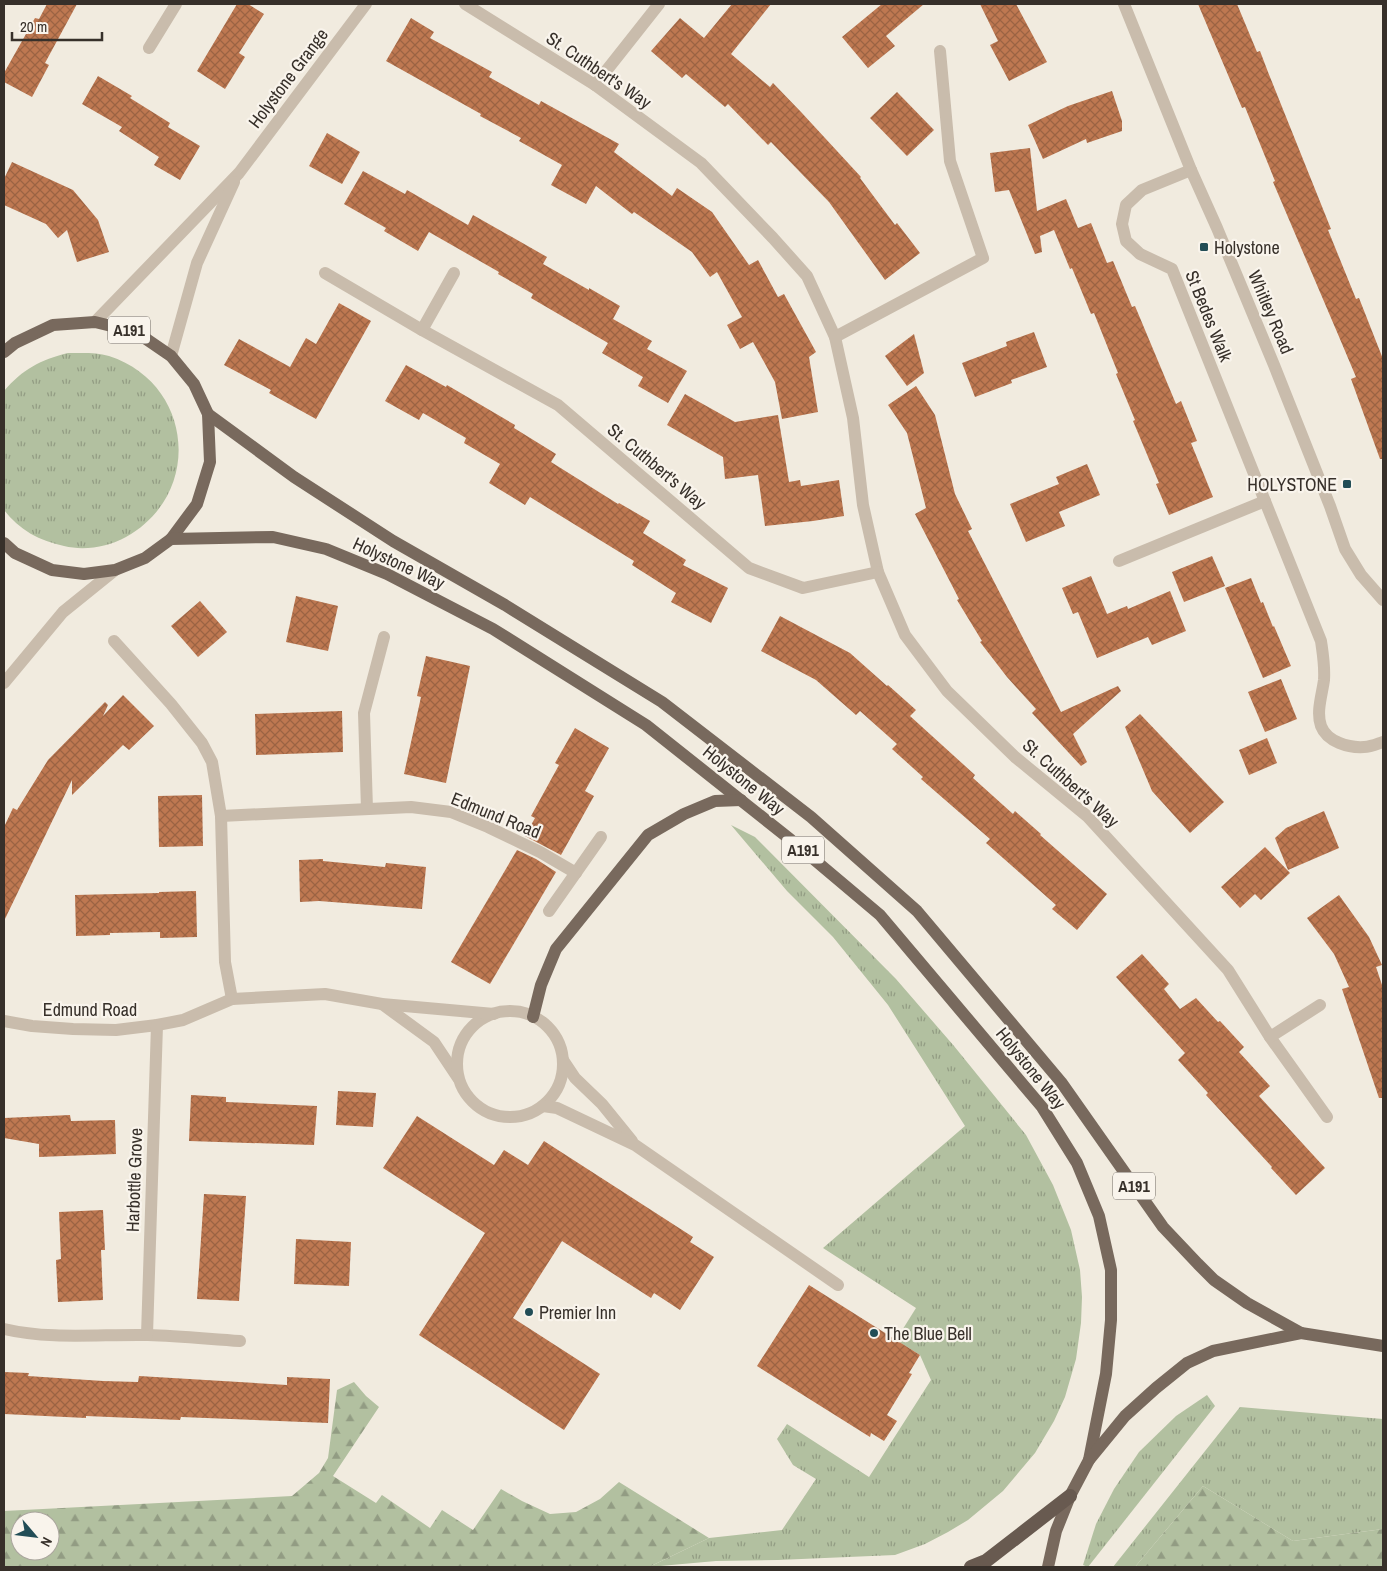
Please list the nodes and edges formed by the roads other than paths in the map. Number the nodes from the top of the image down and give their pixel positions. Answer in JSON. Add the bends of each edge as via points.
{"nodes":[{"id":1,"x":176,"y":4,"type":"edge"},
{"id":2,"x":366,"y":4,"type":"edge"},
{"id":3,"x":465,"y":4,"type":"edge"},
{"id":4,"x":659,"y":4,"type":"edge"},
{"id":5,"x":1124,"y":4,"type":"edge"},
{"id":6,"x":149,"y":48,"type":"dead end"},
{"id":7,"x":940,"y":51,"type":"dead end"},
{"id":8,"x":595,"y":85,"type":"junction"},
{"id":9,"x":1191,"y":170,"type":"junction"},
{"id":10,"x":238,"y":173,"type":"junction"},
{"id":11,"x":325,"y":273,"type":"dead end"},
{"id":12,"x":454,"y":274,"type":"dead end"},
{"id":13,"x":95,"y":322,"type":"junction"},
{"id":14,"x":422,"y":330,"type":"junction"},
{"id":15,"x":835,"y":337,"type":"junction"},
{"id":16,"x":9,"y":341,"type":"edge"},
{"id":17,"x":4,"y":352,"type":"edge"},
{"id":18,"x":171,"y":356,"type":"junction"},
{"id":19,"x":208,"y":414,"type":"junction"},
{"id":20,"x":1265,"y":501,"type":"junction"},
{"id":21,"x":171,"y":539,"type":"junction"},
{"id":22,"x":4,"y":543,"type":"edge"},
{"id":23,"x":1119,"y":561,"type":"dead end"},
{"id":24,"x":115,"y":570,"type":"junction"},
{"id":25,"x":878,"y":572,"type":"junction"},
{"id":26,"x":1383,"y":600,"type":"edge"},
{"id":27,"x":384,"y":638,"type":"dead end"},
{"id":28,"x":114,"y":641,"type":"dead end"},
{"id":29,"x":4,"y":683,"type":"edge"},
{"id":30,"x":1383,"y":742,"type":"edge"},
{"id":31,"x":741,"y":800,"type":"junction"},
{"id":32,"x":367,"y":809,"type":"junction"},
{"id":33,"x":222,"y":816,"type":"junction"},
{"id":34,"x":601,"y":837,"type":"dead end"},
{"id":35,"x":576,"y":873,"type":"junction"},
{"id":36,"x":549,"y":912,"type":"dead end"},
{"id":37,"x":232,"y":1000,"type":"junction"},
{"id":38,"x":382,"y":1004,"type":"junction"},
{"id":39,"x":1320,"y":1005,"type":"dead end"},
{"id":40,"x":494,"y":1014,"type":"junction"},
{"id":41,"x":533,"y":1017,"type":"junction"},
{"id":42,"x":4,"y":1021,"type":"edge"},
{"id":43,"x":156,"y":1025,"type":"junction"},
{"id":44,"x":1270,"y":1037,"type":"junction"},
{"id":45,"x":563,"y":1060,"type":"junction"},
{"id":46,"x":460,"y":1081,"type":"junction"},
{"id":47,"x":543,"y":1106,"type":"junction"},
{"id":48,"x":1327,"y":1117,"type":"dead end"},
{"id":49,"x":635,"y":1145,"type":"junction"},
{"id":50,"x":838,"y":1285,"type":"dead end"},
{"id":51,"x":4,"y":1329,"type":"edge"},
{"id":52,"x":1301,"y":1333,"type":"junction"},
{"id":53,"x":147,"y":1335,"type":"junction"},
{"id":54,"x":240,"y":1341,"type":"dead end"},
{"id":55,"x":1383,"y":1346,"type":"edge"},
{"id":56,"x":1089,"y":1460,"type":"junction"},
{"id":57,"x":1070,"y":1496,"type":"junction"},
{"id":58,"x":971,"y":1567,"type":"edge"},
{"id":59,"x":1048,"y":1567,"type":"edge"}],
"edges":[{"from":1,"to":6,"type":"street"},
{"from":2,"to":10,"type":"street","name":"Holystone Grange"},
{"from":3,"to":8,"type":"street","name":"St. Cuthbert's Way"},
{"from":4,"to":8,"type":"street"},
{"from":5,"to":9,"type":"street","name":"Whitley Road"},
{"from":7,"to":15,"type":"street","via":[[950,161],[983,258]]},
{"from":8,"to":15,"type":"street","name":"St. Cuthbert's Way","via":[[701,164],[774,238],[808,276]]},
{"from":9,"to":20,"type":"street","name":"St Bedes Walk","via":[[1136,195],[1126,205],[1122,224],[1124,233],[1126,241],[1140,254],[1172,270]]},
{"from":9,"to":26,"type":"street","name":"Whitley Road","via":[[1274,364],[1345,549],[1361,575]]},
{"from":10,"to":13,"type":"street","name":"Holystone Grange"},
{"from":10,"to":18,"type":"street","name":"Holystone Grange","via":[[197,263]]},
{"from":11,"to":14,"type":"street","name":"St. Cuthbert's Way"},
{"from":12,"to":14,"type":"street"},
{"from":13,"to":16,"type":"main road","name":"Holystone Way","number":"A191","via":[[53,325]]},
{"from":13,"to":18,"type":"main road","name":"Holystone Way","number":"A191","via":[[136,332]]},
{"from":14,"to":25,"type":"street","name":"St. Cuthbert's Way","via":[[558,405],[750,568],[803,588]]},
{"from":15,"to":25,"type":"street","name":"St. Cuthbert's Way","via":[[853,418],[863,505]]},
{"from":16,"to":17,"type":"main road","name":"Holystone Way","number":"A191"},
{"from":18,"to":19,"type":"main road","name":"Holystone Way","number":"A191","via":[[194,384]]},
{"from":19,"to":21,"type":"main road","name":"Holystone Way","number":"A191","via":[[210,462],[198,504]]},
{"from":19,"to":52,"type":"main road","name":"Holystone Way","number":"A191","via":[[294,477],[393,541],[505,605],[662,702],[811,817],[917,911],[1061,1082],[1163,1226],[1186,1252],[1214,1280]]},
{"from":20,"to":23,"type":"street"},
{"from":20,"to":30,"type":"street","name":"St Bedes Walk","via":[[1321,641],[1325,660],[1319,712],[1321,726],[1337,742],[1351,746],[1365,747]]},
{"from":21,"to":24,"type":"main road","name":"Holystone Way","number":"A191","via":[[145,558]]},
{"from":21,"to":31,"type":"main road","name":"Holystone Way","number":"A191","via":[[273,537],[326,548],[387,574],[493,629],[646,725]]},
{"from":22,"to":24,"type":"main road","name":"Holystone Way","number":"A191","via":[[15,553],[52,570],[84,574]]},
{"from":24,"to":29,"type":"street","via":[[63,612]]},
{"from":25,"to":44,"type":"street","name":"St. Cuthbert's Way","via":[[905,635],[947,691],[1015,757],[1087,816],[1228,970]]},
{"from":27,"to":32,"type":"street","via":[[364,713]]},
{"from":28,"to":33,"type":"street","via":[[202,743],[212,762]]},
{"from":31,"to":41,"type":"main road","via":[[715,801],[648,835],[556,949],[541,985]]},
{"from":31,"to":56,"type":"main road","name":"Holystone Way","number":"A191","via":[[880,915],[1042,1107],[1077,1163],[1099,1216],[1110,1270],[1111,1320],[1106,1374]]},
{"from":32,"to":33,"type":"street","name":"Edmund Road"},
{"from":32,"to":35,"type":"street","name":"Edmund Road","via":[[411,807],[451,812],[540,852]]},
{"from":33,"to":37,"type":"street","via":[[225,962]]},
{"from":34,"to":35,"type":"street"},
{"from":35,"to":36,"type":"street"},
{"from":37,"to":38,"type":"street","name":"Edmund Road","via":[[325,994]]},
{"from":37,"to":43,"type":"street","name":"Edmund Road","via":[[183,1020]]},
{"from":38,"to":40,"type":"street","name":"Edmund Road"},
{"from":38,"to":46,"type":"street","name":"Edmund Road","via":[[434,1042]]},
{"from":39,"to":44,"type":"street"},
{"from":40,"to":41,"type":"street","name":"Edmund Road","via":[[510,1011]]},
{"from":40,"to":46,"type":"street","name":"Edmund Road","via":[[467,1033],[460,1048]]},
{"from":41,"to":45,"type":"street","name":"Edmund Road","via":[[553,1032]]},
{"from":42,"to":43,"type":"street","name":"Edmund Road","via":[[74,1029],[116,1030]]},
{"from":43,"to":53,"type":"street","name":"Harbottle Grove"},
{"from":44,"to":48,"type":"street","name":"St. Cuthbert's Way"},
{"from":45,"to":47,"type":"street","name":"Edmund Road","via":[[557,1090]]},
{"from":45,"to":49,"type":"street"},
{"from":46,"to":47,"type":"street","name":"Edmund Road","via":[[468,1096],[497,1116],[514,1117]]},
{"from":47,"to":49,"type":"street","via":[[557,1108]]},
{"from":49,"to":50,"type":"street"},
{"from":51,"to":53,"type":"street","via":[[25,1334]]},
{"from":52,"to":55,"type":"main road"},
{"from":52,"to":56,"type":"main road","via":[[1212,1351],[1187,1363],[1125,1416]]},
{"from":53,"to":54,"type":"street"},
{"from":56,"to":57,"type":"main road"},
{"from":57,"to":58,"type":"highway","via":[[986,1560]]},
{"from":57,"to":59,"type":"main road","via":[[1056,1531]]}]}
